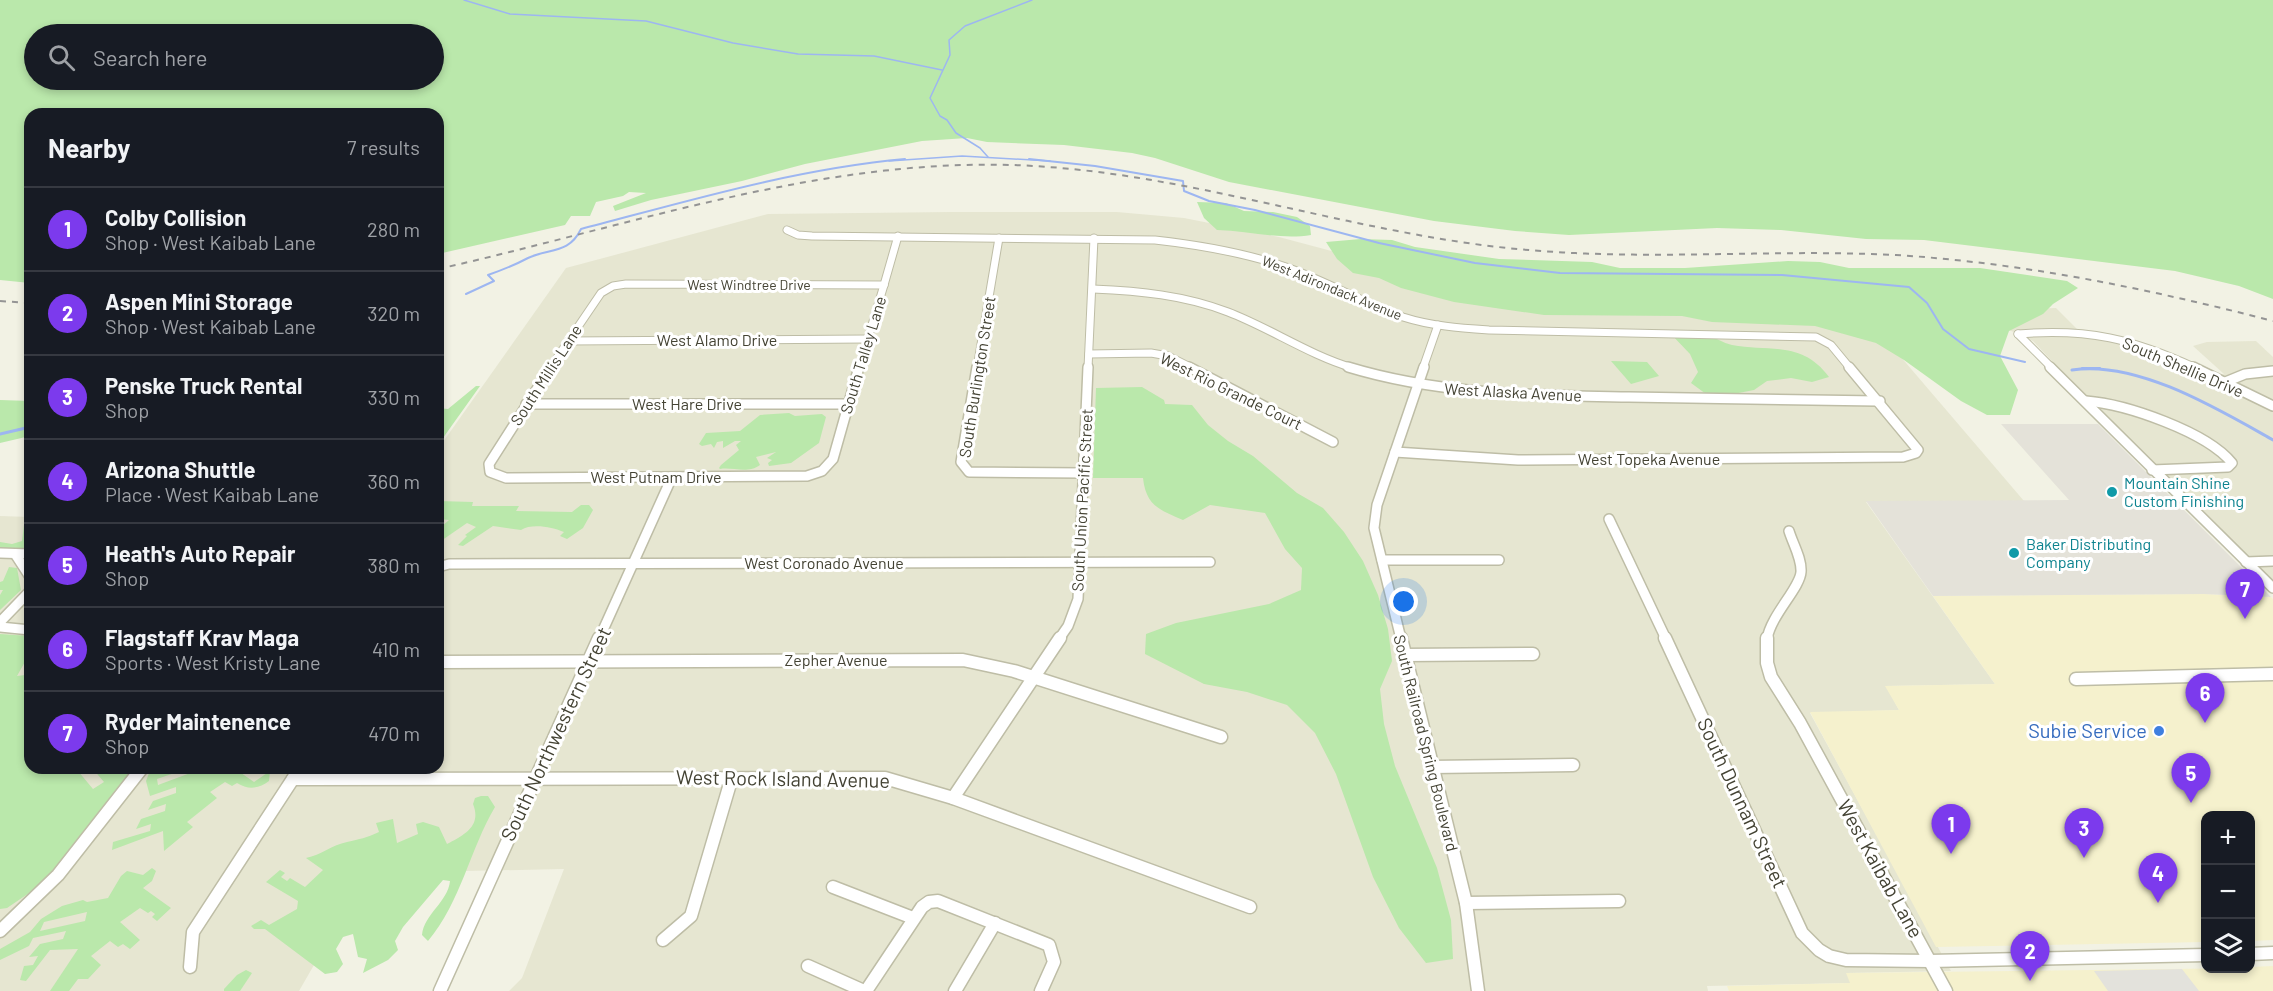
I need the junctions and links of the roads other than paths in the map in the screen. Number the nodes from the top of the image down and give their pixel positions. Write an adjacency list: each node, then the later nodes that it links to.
1 (787, 230): 2 (street, West Adirondack Avenue)
2 (898, 236): 3 (street, West Adirondack Avenue); 5 (street, South Talley Lane)
3 (999, 238): 4 (street, West Adirondack Avenue); 25 (street, South Burlington Street)
4 (1094, 238): 7 (street, South Union Pacific Street); 8 (street, West Adirondack Avenue)
5 (884, 285): 6 (street, West Windtree Drive); 9 (street, South Talley Lane)
6 (613, 286): 10 (street, South Millis Lane)
7 (1093, 289): 11 (street, South Union Pacific Street); 14 (street, West Alaska Avenue)
8 (1438, 325): 14 (street, South Railroad Spring Boulevard); 15 (street, West Adirondack Avenue)
9 (867, 339): 10 (street, West Alamo Drive); 18 (street, South Talley Lane)
10 (568, 341): 17 (street, South Millis Lane)
11 (1089, 354): 20 (street, West Rio Grande Court); 25 (street, South Union Pacific Street)
12 (2273, 371): 13 (street)
13 (2223, 383): 16 (street, South Shellie Drive); 19 (street, South Shellie Drive)
14 (1418, 385): 15 (street, West Alaska Avenue); 21 (street, South Railroad Spring Boulevard)
15 (1880, 401): 21 (street, West Topeka Avenue)
16 (2086, 401): 22 (street); 22 (street)
17 (526, 404): 18 (street, West Hare Drive); 24 (street, South Millis Lane)
18 (848, 404): 23 (street, South Talley Lane)
19 (2273, 406)
20 (1333, 442)
21 (1395, 452): 32 (street, South Railroad Spring Boulevard)
22 (2152, 470): 36 (street)
23 (822, 471): 26 (street, West Putnam Drive)
24 (490, 472): 26 (street, West Putnam Drive)
25 (1084, 473): 37 (street, South Union Pacific Street)
26 (672, 477): 38 (street, South Northwestern Street)
27 (1609, 519): 73 (street, South Dunnam Street)
28 (1789, 531): 73 (street, West Kaibab Lane)
29 (0, 553): 30 (street)
30 (15, 554): 31 (street); 40 (street)
31 (24, 554)
32 (1382, 560): 33 (street); 47 (street, South Railroad Spring Boulevard)
33 (1499, 560)
34 (2273, 561): 36 (street)
35 (1210, 562): 37 (street, West Coronado Avenue)
36 (2246, 562): 41 (street)
37 (1080, 563): 38 (street, West Coronado Avenue); 52 (street, South Union Pacific Street)
38 (634, 564): 39 (street, West Coronado Avenue); 48 (street, South Northwestern Street)
39 (444, 565)
40 (24, 568)
41 (2273, 588)
42 (24, 597): 43 (street)
43 (0, 622)
44 (0, 627): 45 (street)
45 (24, 629)
46 (1533, 654): 47 (street)
47 (1404, 655): 55 (street, South Railroad Spring Boulevard)
48 (591, 660): 49 (street, Zepher Avenue); 52 (street, Zepher Avenue); 60 (street, South Northwestern Street)
49 (444, 662)
50 (2273, 674): 51 (street)
51 (2076, 678)
52 (1034, 679): 53 (street, Zepher Avenue); 61 (street, South Union Pacific Street)
53 (1221, 737)
54 (1572, 765): 55 (street)
55 (1431, 767): 64 (street, South Railroad Spring Boulevard)
56 (137, 774): 68 (street)
57 (296, 774): 75 (street)
58 (345, 774): 60 (street, West Rock Island Avenue)
59 (732, 777): 60 (street, West Rock Island Avenue); 61 (street, West Rock Island Avenue); 69 (street)
60 (535, 778): 76 (street, South Northwestern Street)
61 (953, 798): 65 (street, West Rock Island Avenue)
62 (833, 887): 66 (street)
63 (1619, 901): 64 (street)
64 (1466, 903): 80 (street, South Railroad Spring Boulevard)
65 (1250, 907)
66 (913, 918): 67 (street); 77 (street)
67 (995, 922): 78 (street); 79 (street)
68 (0, 931)
69 (663, 940)
70 (2273, 953): 71 (street)
71 (2255, 954)
72 (2201, 955): 73 (street)
73 (1930, 961): 81 (street)
74 (808, 966): 77 (street)
75 (190, 967)
76 (440, 991)
77 (865, 991)
78 (955, 991)
79 (1041, 991)
80 (1478, 991)
81 (1946, 991)

